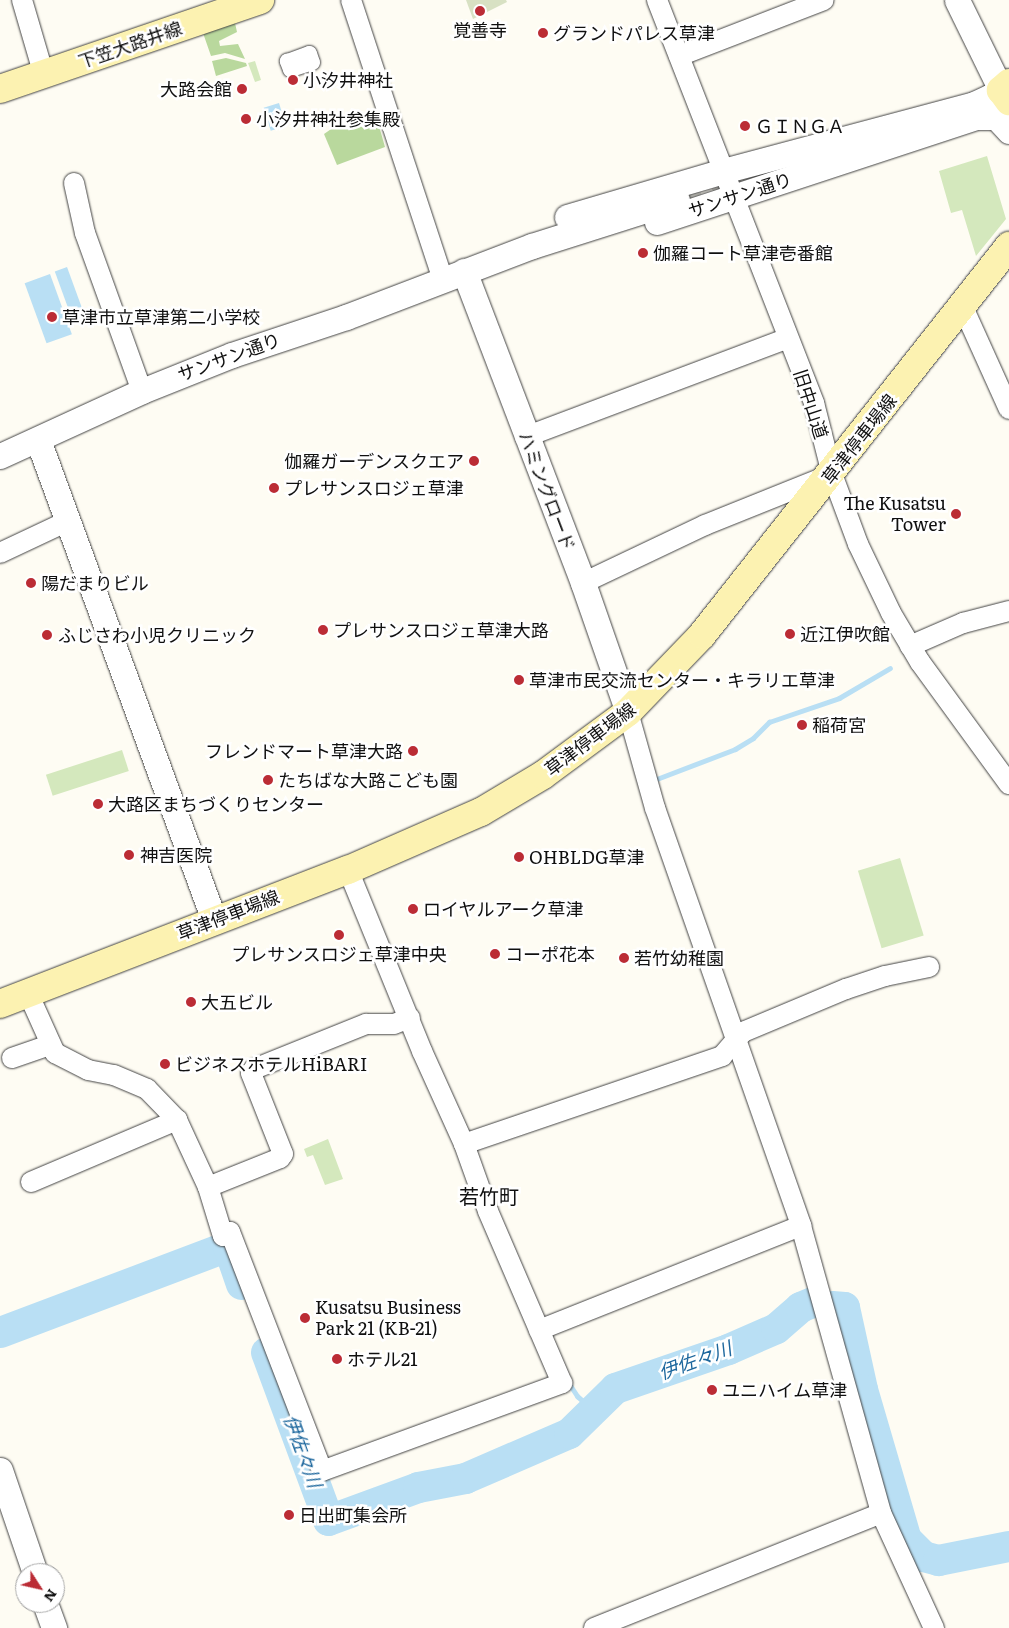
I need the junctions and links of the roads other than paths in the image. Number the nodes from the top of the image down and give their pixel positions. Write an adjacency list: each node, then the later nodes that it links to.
1 (22, 0): 8 (street)
2 (260, 0): 8 (main road, 下笠大路井線)
3 (351, 0): 17 (street)
4 (657, 0): 7 (street, 旧中山道)
5 (824, 0): 7 (street)
6 (957, 0): 10 (street)
7 (679, 56): 12 (street, 旧中山道)
8 (44, 75): 9 (main road, 下笠大路井線)
9 (0, 89)
10 (1007, 91): 12 (street, サンサン通り)
11 (1009, 131): 14 (street, サンサン通り)
12 (722, 171): 14 (street, 旧中山道); 17 (street, サンサン通り)
13 (74, 183): 20 (street)
14 (734, 198): 17 (street, サンサン通り); 19 (street, 旧中山道)
15 (676, 200): 17 (street)
16 (1009, 246): 18 (main road, 草津停車場線)
17 (453, 275): 20 (street, サンサン通り); 22 (street, ハミングロード)
18 (962, 305): 21 (street); 25 (main road, 草津停車場線)
19 (788, 338): 22 (street); 25 (street, 旧中山道)
20 (142, 391): 23 (street, サンサン通り)
21 (1009, 409)
22 (526, 437): 28 (street, ハミングロード)
23 (38, 440): 24 (street, サンサン通り); 26 (street)
24 (0, 456)
25 (832, 474): 28 (street); 30 (street, 旧中山道); 31 (main road, 草津停車場線)
26 (68, 521): 27 (street); 34 (street)
27 (0, 553)
28 (583, 583): 31 (street, ハミングロード)
29 (1009, 611): 30 (street)
30 (910, 646): 32 (street, 旧中山道)
31 (628, 712): 33 (main road, 草津停車場線); 39 (street)
32 (1009, 784)
33 (348, 870): 34 (main road, 草津停車場線); 38 (street)
34 (214, 920): 36 (main road, 草津停車場線)
35 (928, 967): 39 (street)
36 (28, 993): 37 (main road, 草津停車場線); 40 (street)
37 (0, 1004)
38 (410, 1018): 43 (street); 45 (street)
39 (734, 1040): 43 (street); 46 (street)
40 (49, 1045): 41 (street); 42 (street)
41 (12, 1058)
42 (177, 1120): 44 (street); 45 (street)
43 (464, 1144): 47 (street)
44 (31, 1182)
45 (208, 1187): 47 (street)
46 (801, 1226): 47 (street); 49 (street)
47 (539, 1330)
48 (0, 1470): 50 (street)
49 (881, 1513): 53 (street); 54 (street)
50 (32, 1563)
51 (49, 1613): 52 (street)
52 (54, 1628)
53 (594, 1628)
54 (934, 1628)

